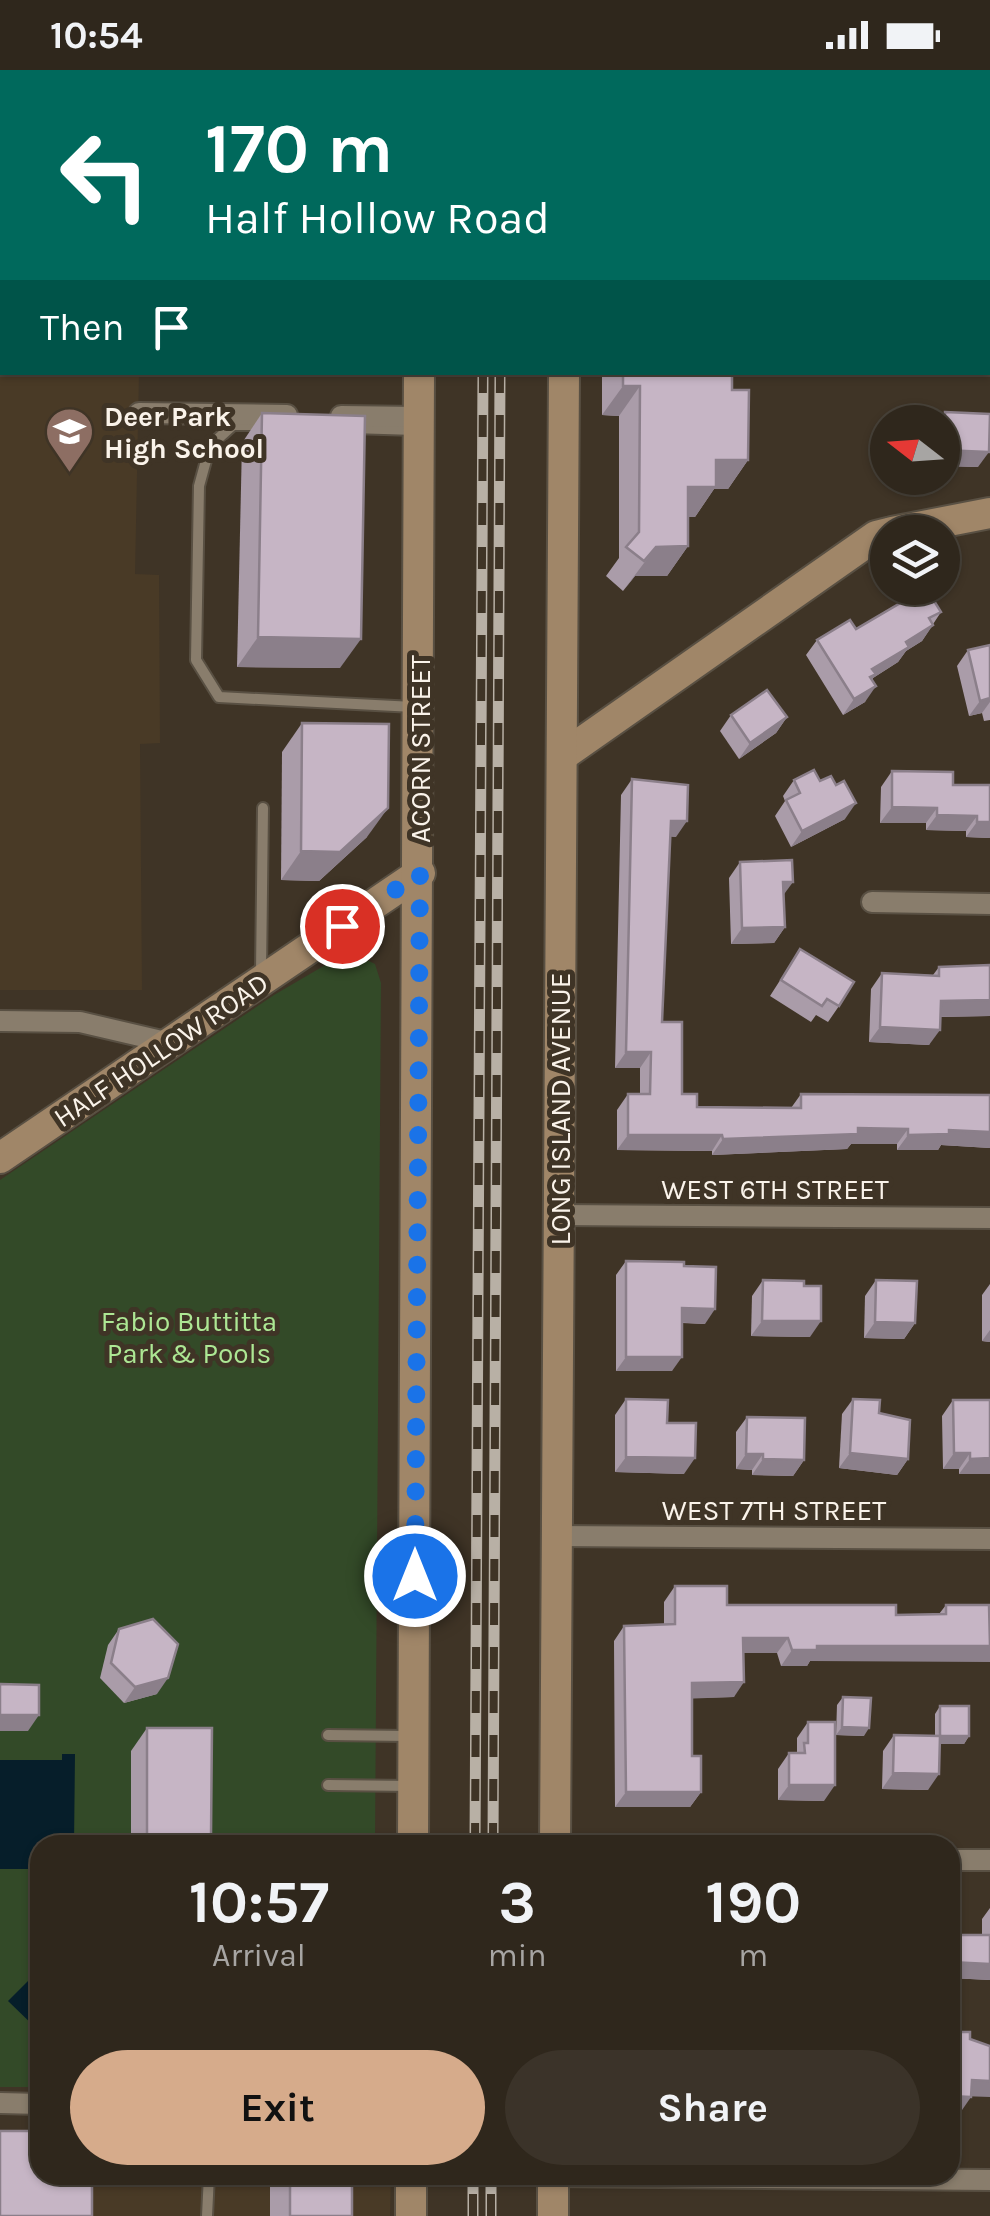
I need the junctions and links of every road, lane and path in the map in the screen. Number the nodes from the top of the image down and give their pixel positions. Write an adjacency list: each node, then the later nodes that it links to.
1 (419, 375): 4 (street, ACORN STREET)
2 (564, 375): 11 (street, LONG ISLAND AVENUE)
3 (139, 414): 4 (street)
4 (419, 423): 6 (lane); 10 (street, ACORN STREET)
5 (290, 426): 10 (lane)
6 (328, 427)
7 (990, 513): 8 (street)
8 (960, 519)
9 (870, 540): 11 (street)
10 (420, 708): 13 (street, ACORN STREET)
11 (562, 756): 20 (street, LONG ISLAND AVENUE)
12 (263, 808): 16 (lane)
13 (420, 873): 16 (street, HALF HOLLOW ROAD); 25 (street, ACORN STREET)
14 (872, 902): 15 (street)
15 (990, 904)
16 (261, 983): 18 (street, HALF HOLLOW ROAD)
17 (0, 1021): 18 (street)
18 (170, 1043): 19 (street, HALF HOLLOW ROAD)
19 (0, 1158)
20 (559, 1215): 21 (street, WEST 6TH STREET); 22 (street, LONG ISLAND AVENUE)
21 (990, 1218)
22 (557, 1536): 23 (street, WEST 7TH STREET); 29 (street, LONG ISLAND AVENUE)
23 (990, 1539)
24 (328, 1735): 25 (lane)
25 (414, 1736): 27 (street, ACORN STREET)
26 (328, 1785): 27 (lane)
27 (414, 1786): 28 (street, ACORN STREET)
28 (413, 1835)
29 (556, 1835)
30 (960, 1860): 31 (street)
31 (990, 1860)
32 (0, 2104): 33 (street)
33 (30, 2104)
34 (960, 2180): 35 (street)
35 (990, 2180)
36 (209, 2185): 39 (lane)
37 (412, 2185): 40 (street)
38 (553, 2185): 41 (street)
39 (207, 2216)
40 (411, 2216)
41 (553, 2216)

